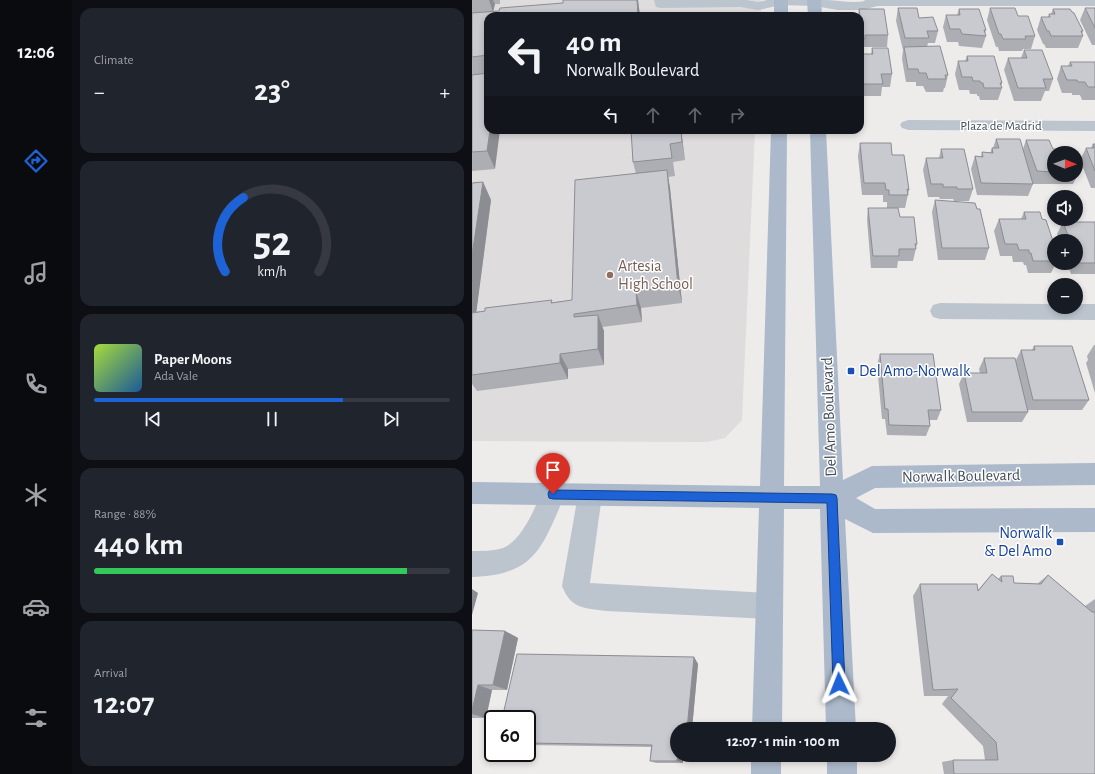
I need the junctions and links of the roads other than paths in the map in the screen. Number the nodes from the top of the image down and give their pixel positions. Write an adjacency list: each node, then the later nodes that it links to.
1 (817, 0): 2 (street); 3 (street); 7 (main road)
2 (781, 1): 4 (street); 6 (main road)
3 (874, 1): 5 (street)
4 (661, 2)
5 (1095, 2)
6 (781, 12)
7 (816, 12)
8 (908, 125): 9 (street, Plaza de Madrid)
9 (1095, 126)
10 (779, 134): 18 (main road)
11 (818, 134): 19 (main road, Del Amo Boulevard)
12 (940, 311): 13 (street)
13 (1095, 312)
14 (1095, 474): 19 (main road, Norwalk Boulevard)
15 (472, 493): 16 (main road, Norwalk Boulevard)
16 (553, 494): 17 (main road, Norwalk Boulevard); 21 (street)
17 (590, 495): 18 (main road, Norwalk Boulevard); 22 (street)
18 (772, 498): 19 (main road, Norwalk Boulevard); 22 (main road)
19 (832, 498): 20 (main road, Norwalk Boulevard); 24 (main road, Del Amo Boulevard)
20 (1095, 520)
21 (472, 564)
22 (769, 606): 23 (main road)
23 (767, 722)
24 (841, 722)
25 (766, 762): 27 (main road)
26 (842, 762): 28 (main road)
27 (766, 774)
28 (842, 774)

